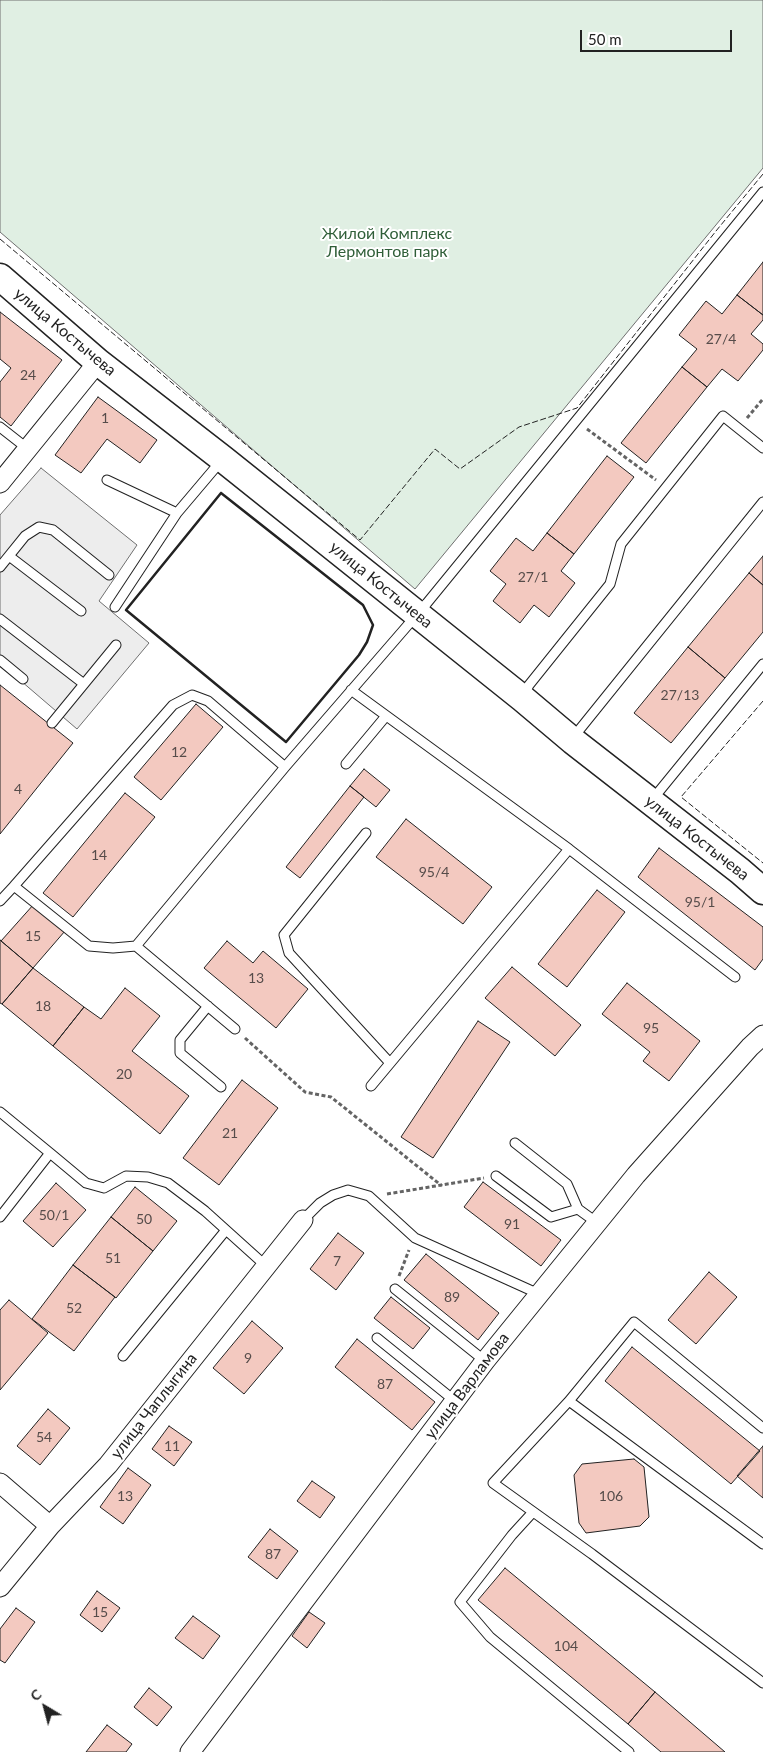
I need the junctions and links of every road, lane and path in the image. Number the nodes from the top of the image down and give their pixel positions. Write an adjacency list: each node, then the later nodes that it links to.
1 (763, 192): 5 (lane)
2 (0, 277): 3 (street, улица Костычева)
3 (98, 362): 9 (street); 10 (street, улица Костычева)
4 (763, 399): 7 (path)
5 (576, 421): 13 (path); 21 (lane)
6 (0, 427): 9 (lane)
7 (739, 428): 8 (lane); 13 (lane)
8 (763, 448)
9 (28, 449): 12 (street)
10 (223, 459): 15 (lane); 21 (street, улица Костычева)
11 (107, 480): 15 (lane)
12 (0, 483)
13 (666, 487): 29 (lane)
14 (763, 502): 32 (lane)
15 (177, 513): 19 (lane)
16 (9, 556): 17 (lane); 18 (lane); 20 (lane)
17 (0, 567)
18 (109, 575)
19 (115, 607)
20 (81, 611)
21 (417, 614): 28 (lane); 29 (street, улица Костычева)
22 (0, 619): 27 (lane)
23 (116, 645): 27 (lane)
24 (0, 660): 26 (lane)
25 (763, 664): 35 (lane)
26 (23, 678)
27 (84, 684): 31 (lane)
28 (351, 690): 30 (lane); 34 (lane)
29 (522, 698): 32 (street, улица Костычева)
30 (386, 716): 33 (lane); 37 (lane)
31 (52, 723)
32 (573, 741): 35 (street, улица Костычева)
33 (346, 764)
34 (285, 767): 38 (lane); 41 (lane)
35 (650, 802): 39 (street, улица Костычева)
36 (366, 833): 46 (lane)
37 (569, 849): 42 (lane); 46 (lane)
38 (14, 886): 40 (lane); 41 (lane)
39 (763, 891)
40 (0, 900)
41 (136, 946): 43 (lane)
42 (735, 977)
43 (208, 1006): 44 (lane); 48 (lane)
44 (235, 1029): 53 (path)
45 (763, 1035): 58 (street, улица Варламова)
46 (390, 1063): 47 (lane)
47 (371, 1086)
48 (221, 1087)
49 (0, 1112): 51 (lane)
50 (515, 1144): 55 (lane)
51 (50, 1154): 56 (lane); 59 (lane)
52 (492, 1177): 53 (path); 55 (lane)
53 (442, 1186): 54 (path)
54 (369, 1196): 57 (lane); 60 (lane)
55 (578, 1209): 58 (lane)
56 (0, 1217)
57 (303, 1220): 61 (street, улица Чаплыгина)
58 (596, 1222): 63 (street, улица Варламова)
59 (226, 1230): 61 (lane); 65 (lane)
60 (415, 1238): 62 (path); 63 (lane)
61 (266, 1266): 72 (street, улица Чаплыгина)
62 (395, 1289): 66 (lane)
63 (539, 1294): 66 (street, улица Варламова)
64 (377, 1338): 67 (lane)
65 (123, 1356)
66 (485, 1361): 67 (street, улица Варламова)
67 (455, 1401): 76 (street, улица Варламова)
68 (568, 1401): 69 (lane); 71 (lane); 73 (lane)
69 (763, 1428)
70 (0, 1482): 72 (street)
71 (533, 1512): 75 (lane); 77 (lane)
72 (50, 1526): 74 (street, улица Чаплыгина)
73 (763, 1544)
74 (0, 1587)
75 (763, 1682)
76 (190, 1752)
77 (629, 1752)

